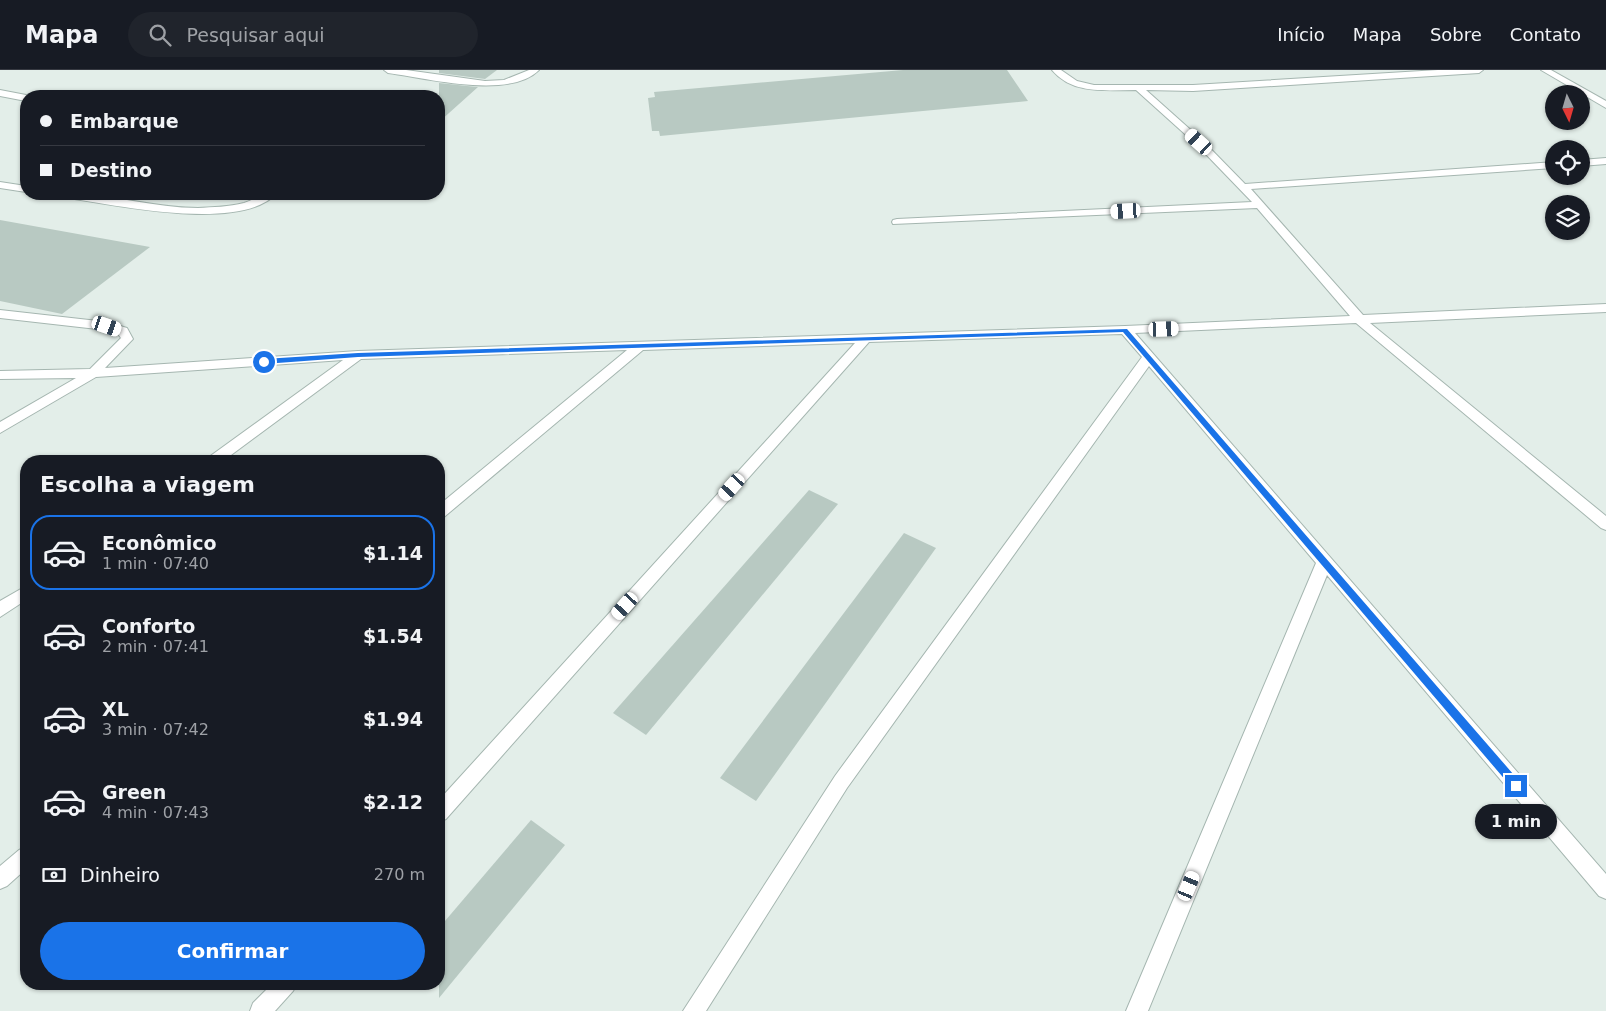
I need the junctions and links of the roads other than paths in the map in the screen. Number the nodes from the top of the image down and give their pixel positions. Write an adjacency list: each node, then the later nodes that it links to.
1 (388, 70): 2 (street)
2 (535, 70)
3 (1056, 70): 6 (street)
4 (1479, 70): 6 (street)
5 (1545, 70): 9 (street)
6 (1138, 87): 15 (street)
7 (0, 93): 8 (street)
8 (20, 97)
9 (1606, 104)
10 (1606, 161): 11 (street)
11 (1590, 162)
12 (1545, 166): 15 (street)
13 (0, 185): 14 (street)
14 (20, 187)
15 (1241, 187): 18 (street)
16 (103, 200): 17 (street)
17 (258, 200)
18 (1260, 205): 19 (street); 22 (street)
19 (897, 222)
20 (1606, 308): 22 (street)
21 (0, 314): 28 (street)
22 (1361, 320): 23 (street); 33 (street)
23 (1125, 330): 24 (street); 27 (street)
24 (865, 339): 25 (street); 37 (street)
25 (640, 346): 26 (street); 32 (street)
26 (358, 355): 28 (street); 31 (street)
27 (1148, 359): 34 (street); 43 (street)
28 (93, 373): 29 (street); 30 (street)
29 (0, 375)
30 (0, 428)
31 (222, 455)
32 (445, 509)
33 (1606, 524)
34 (1324, 563): 40 (street); 44 (street)
35 (20, 596): 36 (street)
36 (0, 610)
37 (445, 806)
38 (20, 862): 39 (street)
39 (0, 879)
40 (1606, 889)
41 (280, 990): 42 (street)
42 (261, 1011)
43 (694, 1011)
44 (1136, 1011)

